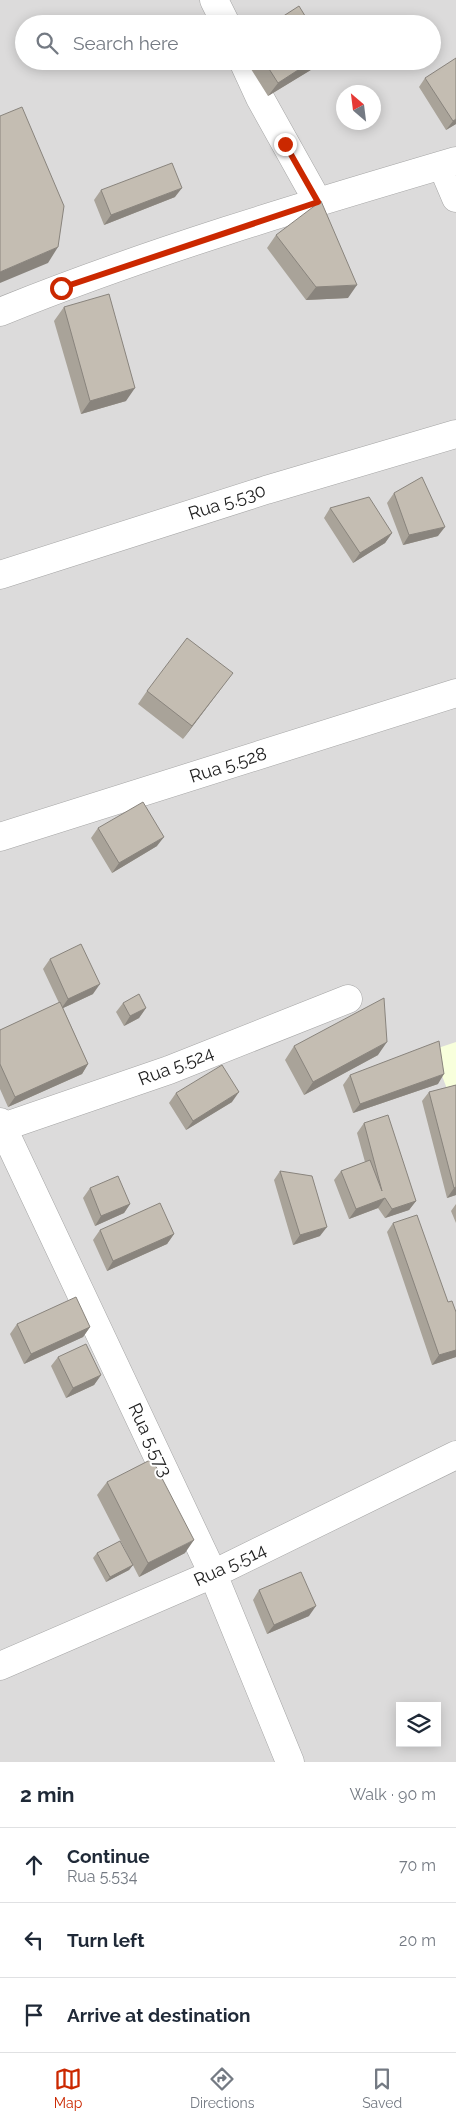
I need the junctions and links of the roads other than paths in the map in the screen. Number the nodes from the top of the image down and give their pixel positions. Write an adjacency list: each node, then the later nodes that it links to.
1 (214, 0): 2 (street)
2 (222, 15)
3 (247, 70): 6 (street)
4 (449, 163): 5 (street); 6 (street)
5 (456, 198)
6 (318, 202): 7 (street)
7 (0, 312)
8 (456, 434): 9 (street, Rua 5.530)
9 (0, 575)
10 (456, 693): 11 (street, Rua 5.528)
11 (0, 837)
12 (348, 999): 13 (street, Rua 5.524)
13 (1, 1126): 15 (street, Rua 5.573)
14 (456, 1455): 15 (street, Rua 5.514)
15 (213, 1574): 16 (street, Rua 5.514); 17 (street, Rua 5.573)
16 (0, 1666)
17 (290, 1762)

